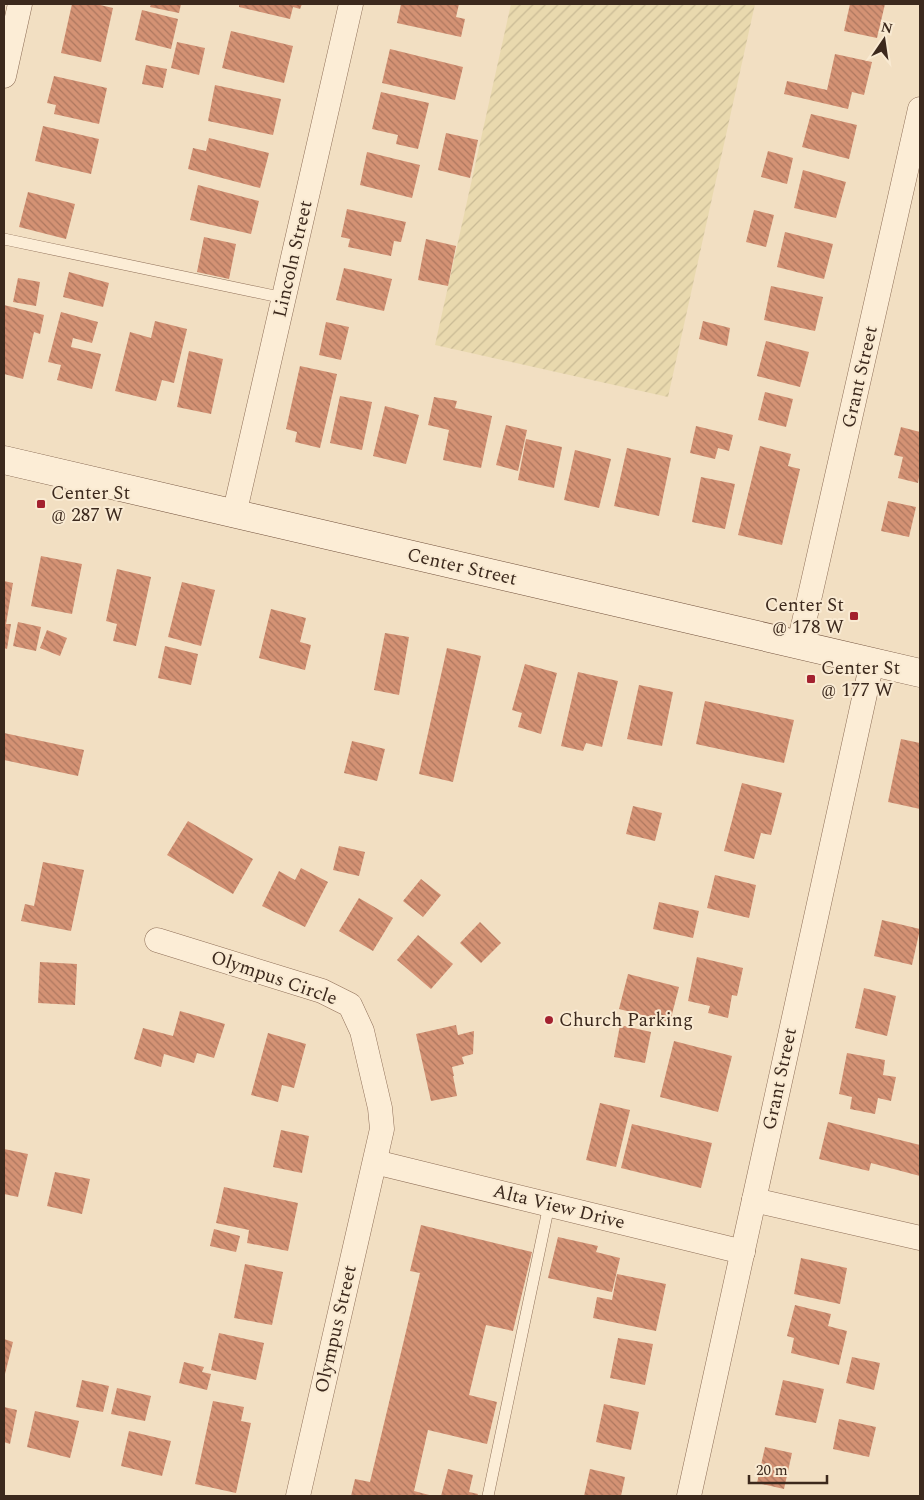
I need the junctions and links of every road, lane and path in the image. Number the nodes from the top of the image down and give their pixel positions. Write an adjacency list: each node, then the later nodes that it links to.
1 (20, 4): 3 (street)
2 (351, 4): 6 (street, Lincoln Street)
3 (4, 76)
4 (920, 109): 9 (street, Grant Street)
5 (4, 239): 6 (lane)
6 (284, 298): 8 (street, Lincoln Street)
7 (4, 460): 8 (main road, Center Street)
8 (234, 515): 9 (main road, Center Street)
9 (799, 644): 10 (main road, Center Street)
10 (872, 662): 11 (main road, Center Street); 14 (street, Grant Street)
11 (920, 674)
12 (157, 940): 13 (street, Olympus Circle)
13 (375, 1162): 15 (street, Alta View Drive); 18 (street, Olympus Street)
14 (754, 1200): 16 (street); 17 (street, Grant Street)
15 (549, 1205): 17 (street, Alta View Drive); 19 (lane)
16 (920, 1238)
17 (743, 1252): 20 (street, Grant Street)
18 (298, 1496)
19 (488, 1496)
20 (690, 1496)

